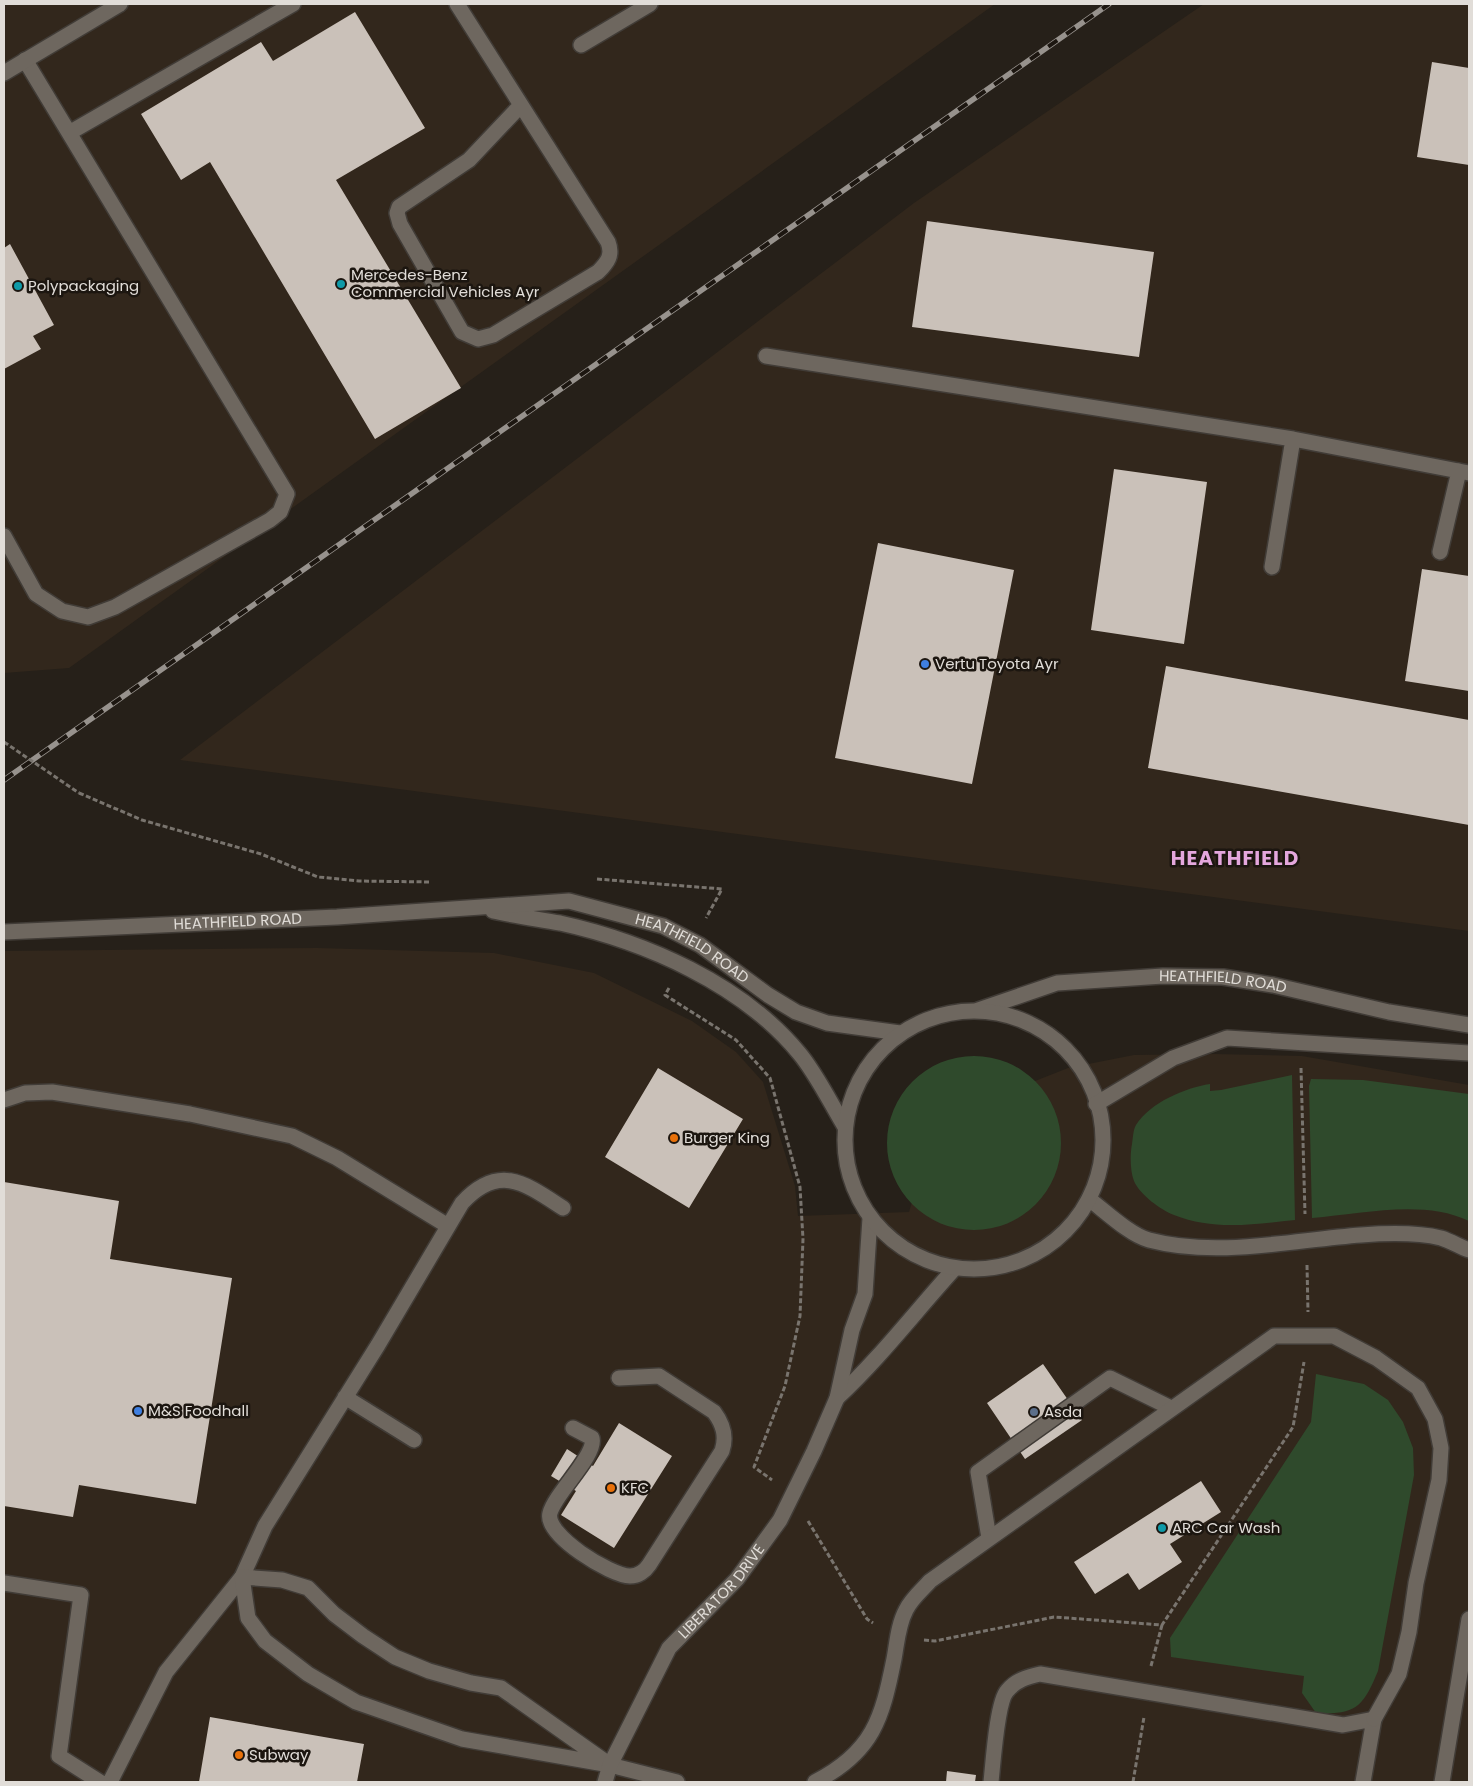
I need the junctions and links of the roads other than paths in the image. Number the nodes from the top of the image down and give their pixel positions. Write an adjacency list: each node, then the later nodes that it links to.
1 (120, 4): 6 (street)
2 (293, 4): 9 (street)
3 (457, 4): 8 (street)
4 (650, 4): 5 (street)
5 (581, 44)
6 (25, 60): 7 (street); 9 (street)
7 (4, 73)
8 (521, 105): 8 (street)
9 (69, 133): 13 (street)
10 (766, 356): 11 (street)
11 (1293, 439): 12 (street); 15 (street)
12 (1464, 472): 14 (street)
13 (4, 536)
14 (1440, 552)
15 (1272, 567)
16 (472, 907): 17 (street, HEATHFIELD ROAD); 20 (street, HEATHFIELD ROAD); 24 (street, HEATHFIELD ROAD)
17 (4, 932)
18 (977, 1011): 19 (street, HEATHFIELD ROAD); 20 (street); 23 (street)
19 (1469, 1025)
20 (900, 1033): 24 (street)
21 (1469, 1053): 23 (street)
22 (4, 1100): 28 (street)
23 (1096, 1104): 25 (street)
24 (845, 1127): 27 (street)
25 (1089, 1199): 29 (street); 30 (street)
26 (563, 1208): 28 (street)
27 (870, 1218): 30 (street); 33 (street, LIBERATOR DRIVE)
28 (448, 1226): 32 (street)
29 (1469, 1250)
30 (955, 1268): 33 (street, LIBERATOR DRIVE)
31 (619, 1378): 35 (street)
32 (345, 1396): 36 (street); 38 (street)
33 (837, 1398): 42 (street, LIBERATOR DRIVE)
34 (1171, 1408): 37 (street); 37 (street); 41 (street)
35 (573, 1428)
36 (414, 1440)
37 (989, 1538): 47 (street)
38 (242, 1576): 42 (street); 42 (street); 44 (street)
39 (4, 1583): 43 (street)
40 (1469, 1619): 50 (street)
41 (1374, 1718): 48 (street); 49 (street)
42 (610, 1765): 45 (street, LIBERATOR DRIVE); 46 (street)
43 (100, 1782)
44 (110, 1782)
45 (605, 1782)
46 (677, 1782)
47 (815, 1782)
48 (991, 1782)
49 (1363, 1782)
50 (1442, 1782)

